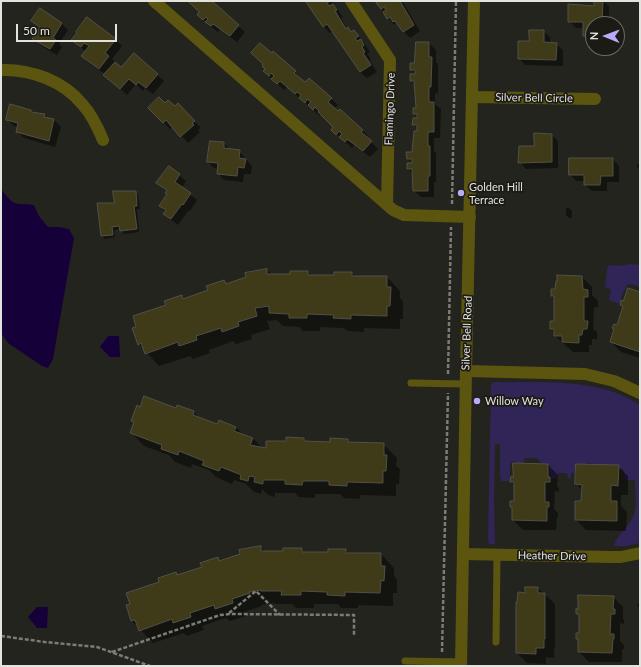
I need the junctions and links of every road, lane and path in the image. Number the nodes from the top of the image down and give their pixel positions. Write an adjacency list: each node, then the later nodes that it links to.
1 (154, 1): 9 (street)
2 (351, 1): 9 (street, Flamingo Drive)
3 (456, 1): 10 (path)
4 (474, 1): 6 (street, Silver Bell Road)
5 (1, 70): 8 (street)
6 (472, 97): 7 (street, Silver Bell Circle); 11 (street, Silver Bell Road)
7 (595, 99)
8 (103, 140)
9 (387, 205): 10 (street)
10 (451, 216): 11 (street); 14 (path)
11 (470, 216): 12 (street, Silver Bell Road)
12 (466, 371): 15 (street, Silver Bell Road); 16 (street)
13 (411, 383): 14 (lane)
14 (448, 384): 15 (lane); 27 (path)
15 (466, 384): 18 (street, Silver Bell Road)
16 (640, 393)
17 (640, 553): 19 (street, Heather Drive)
18 (463, 554): 19 (street, Heather Drive); 28 (street, Silver Bell Road)
19 (497, 554): 24 (lane)
20 (229, 614): 21 (path); 21 (path); 25 (path)
21 (280, 615): 23 (path)
22 (1, 636): 25 (path)
23 (354, 636)
24 (496, 642)
25 (112, 652): 29 (path)
26 (405, 661): 27 (lane)
27 (442, 661): 28 (lane)
28 (461, 664)
29 (150, 666)

